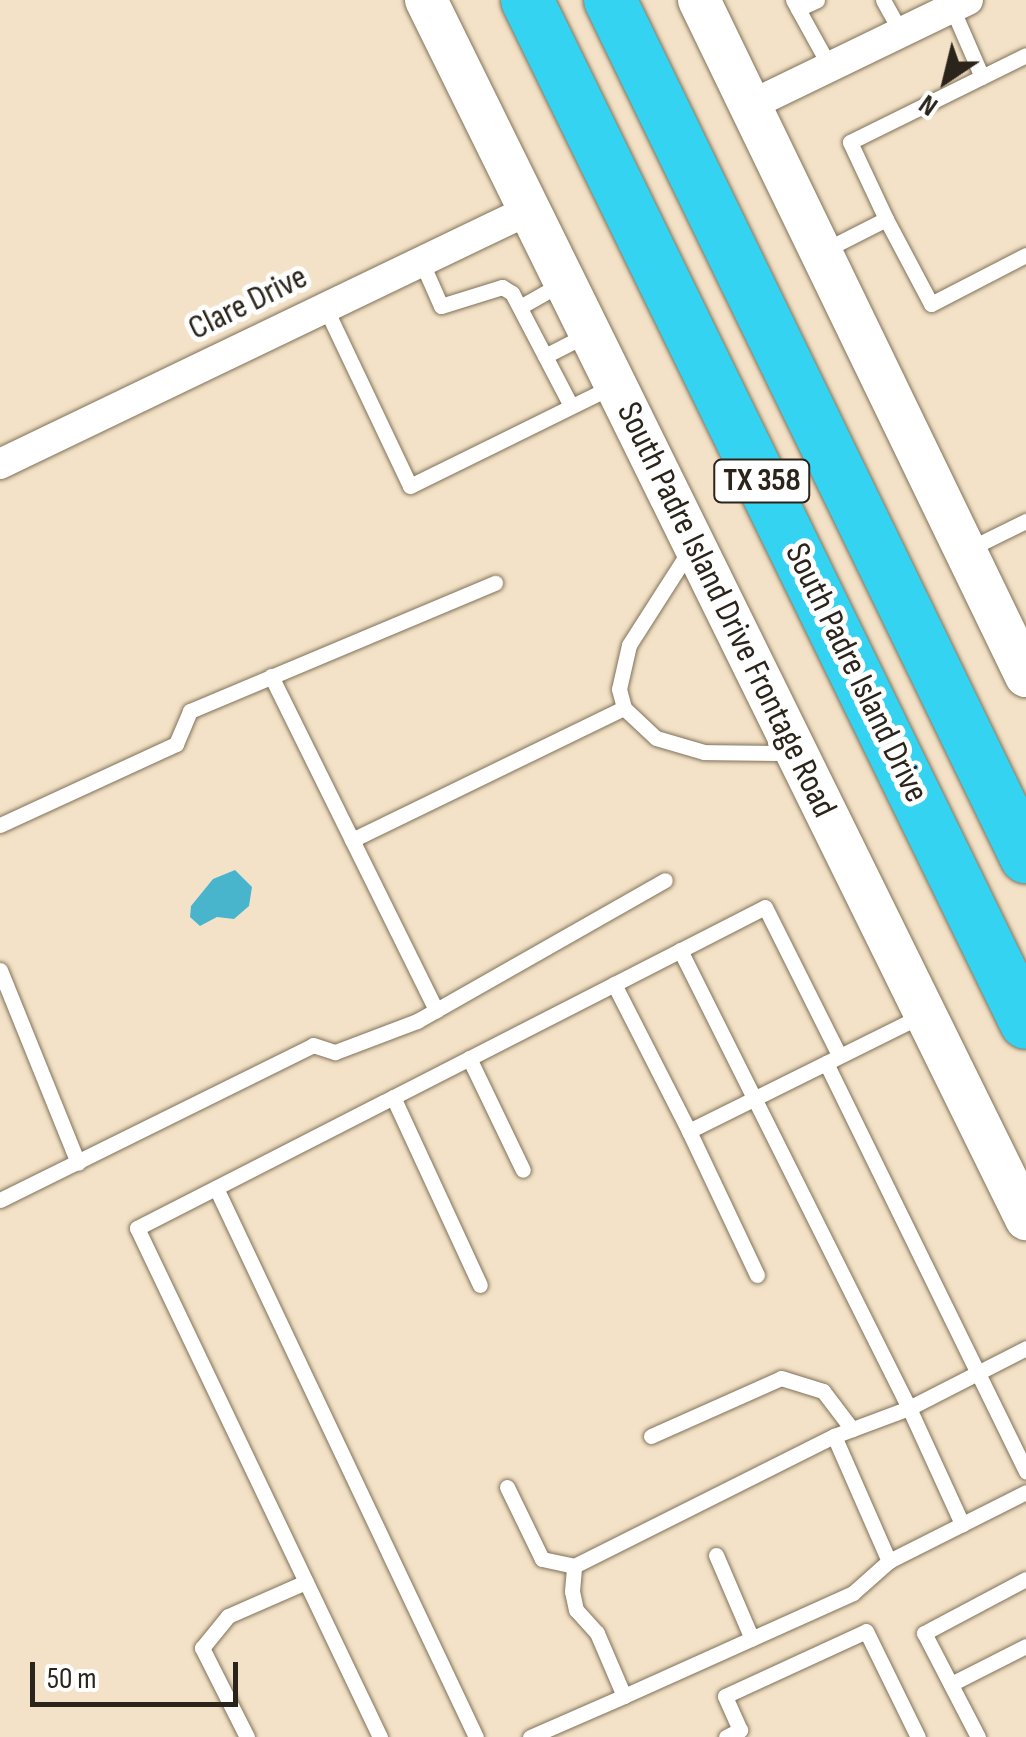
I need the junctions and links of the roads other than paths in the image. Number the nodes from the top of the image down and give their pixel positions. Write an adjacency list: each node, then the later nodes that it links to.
1 (426, 0): 14 (main road, South Padre Island Drive Frontage Road)
2 (527, 0): 44 (highway, South Padre Island Drive / TX 358)
3 (610, 0): 37 (highway, South Padre Island Drive / TX 358)
4 (699, 0): 13 (main road)
5 (817, 0): 8 (lane)
6 (883, 0): 9 (lane)
7 (960, 4): 9 (street); 12 (lane)
8 (796, 5): 11 (lane)
9 (901, 32): 11 (street)
10 (1026, 55): 12 (lane)
11 (830, 67): 13 (street)
12 (982, 76): 15 (lane)
13 (751, 105): 16 (main road)
14 (529, 210): 18 (street, Clare Drive); 19 (main road, South Padre Island Drive Frontage Road)
15 (886, 219): 16 (lane); 17 (lane)
16 (822, 252): 29 (main road)
17 (1026, 255)
18 (422, 263): 20 (street, Clare Drive); 21 (lane)
19 (564, 282): 21 (lane); 22 (main road, South Padre Island Drive Frontage Road)
20 (326, 307): 25 (lane); 26 (street, Clare Drive)
21 (520, 307): 23 (lane)
22 (590, 334): 23 (lane); 24 (main road, South Padre Island Drive Frontage Road)
23 (545, 356): 25 (lane)
24 (615, 385): 25 (lane); 28 (main road, South Padre Island Drive Frontage Road)
25 (571, 406)
26 (0, 464)
27 (1026, 521): 29 (lane)
28 (694, 545): 33 (lane); 34 (main road, South Padre Island Drive Frontage Road)
29 (966, 550): 32 (main road)
30 (495, 583): 31 (lane)
31 (270, 676): 35 (lane); 36 (lane)
32 (1026, 676)
33 (624, 708): 34 (lane); 36 (lane)
34 (796, 752): 43 (main road, South Padre Island Drive Frontage Road)
35 (0, 825)
36 (352, 840): 42 (lane)
37 (1026, 857)
38 (665, 880): 42 (lane)
39 (680, 950): 41 (lane); 46 (lane); 48 (lane)
40 (0, 970): 50 (lane)
41 (614, 984): 45 (lane); 49 (lane)
42 (436, 1010): 50 (lane)
43 (925, 1014): 46 (lane); 54 (main road, South Padre Island Drive Frontage Road)
44 (1026, 1023)
45 (469, 1058): 47 (lane); 51 (lane)
46 (833, 1059): 48 (lane); 58 (lane)
47 (394, 1097): 52 (lane); 56 (lane)
48 (756, 1098): 49 (lane); 59 (lane)
49 (689, 1131): 55 (lane)
50 (78, 1163): 53 (lane)
51 (523, 1170)
52 (216, 1188): 71 (lane); 79 (lane)
53 (0, 1200)
54 (1026, 1219)
55 (757, 1275)
56 (480, 1285)
57 (1026, 1348): 58 (lane)
58 (974, 1372): 59 (lane); 63 (lane)
59 (909, 1408): 60 (lane); 66 (lane)
60 (852, 1429): 61 (lane); 62 (lane)
61 (651, 1436)
62 (834, 1436): 68 (lane); 69 (lane)
63 (1026, 1472)
64 (507, 1487): 69 (lane)
65 (1026, 1492): 66 (lane)
66 (962, 1524): 68 (lane)
67 (716, 1554): 72 (lane)
68 (888, 1561): 72 (lane)
69 (574, 1566): 75 (lane)
70 (1026, 1579): 74 (lane)
71 (306, 1582): 77 (lane); 78 (lane)
72 (752, 1639): 75 (lane)
73 (1026, 1646): 74 (lane)
74 (951, 1684): 82 (lane)
75 (624, 1696): 80 (lane)
76 (736, 1735): 81 (lane)
77 (246, 1737)
78 (380, 1737)
79 (476, 1737)
80 (530, 1737)
81 (918, 1737)
82 (978, 1737)

